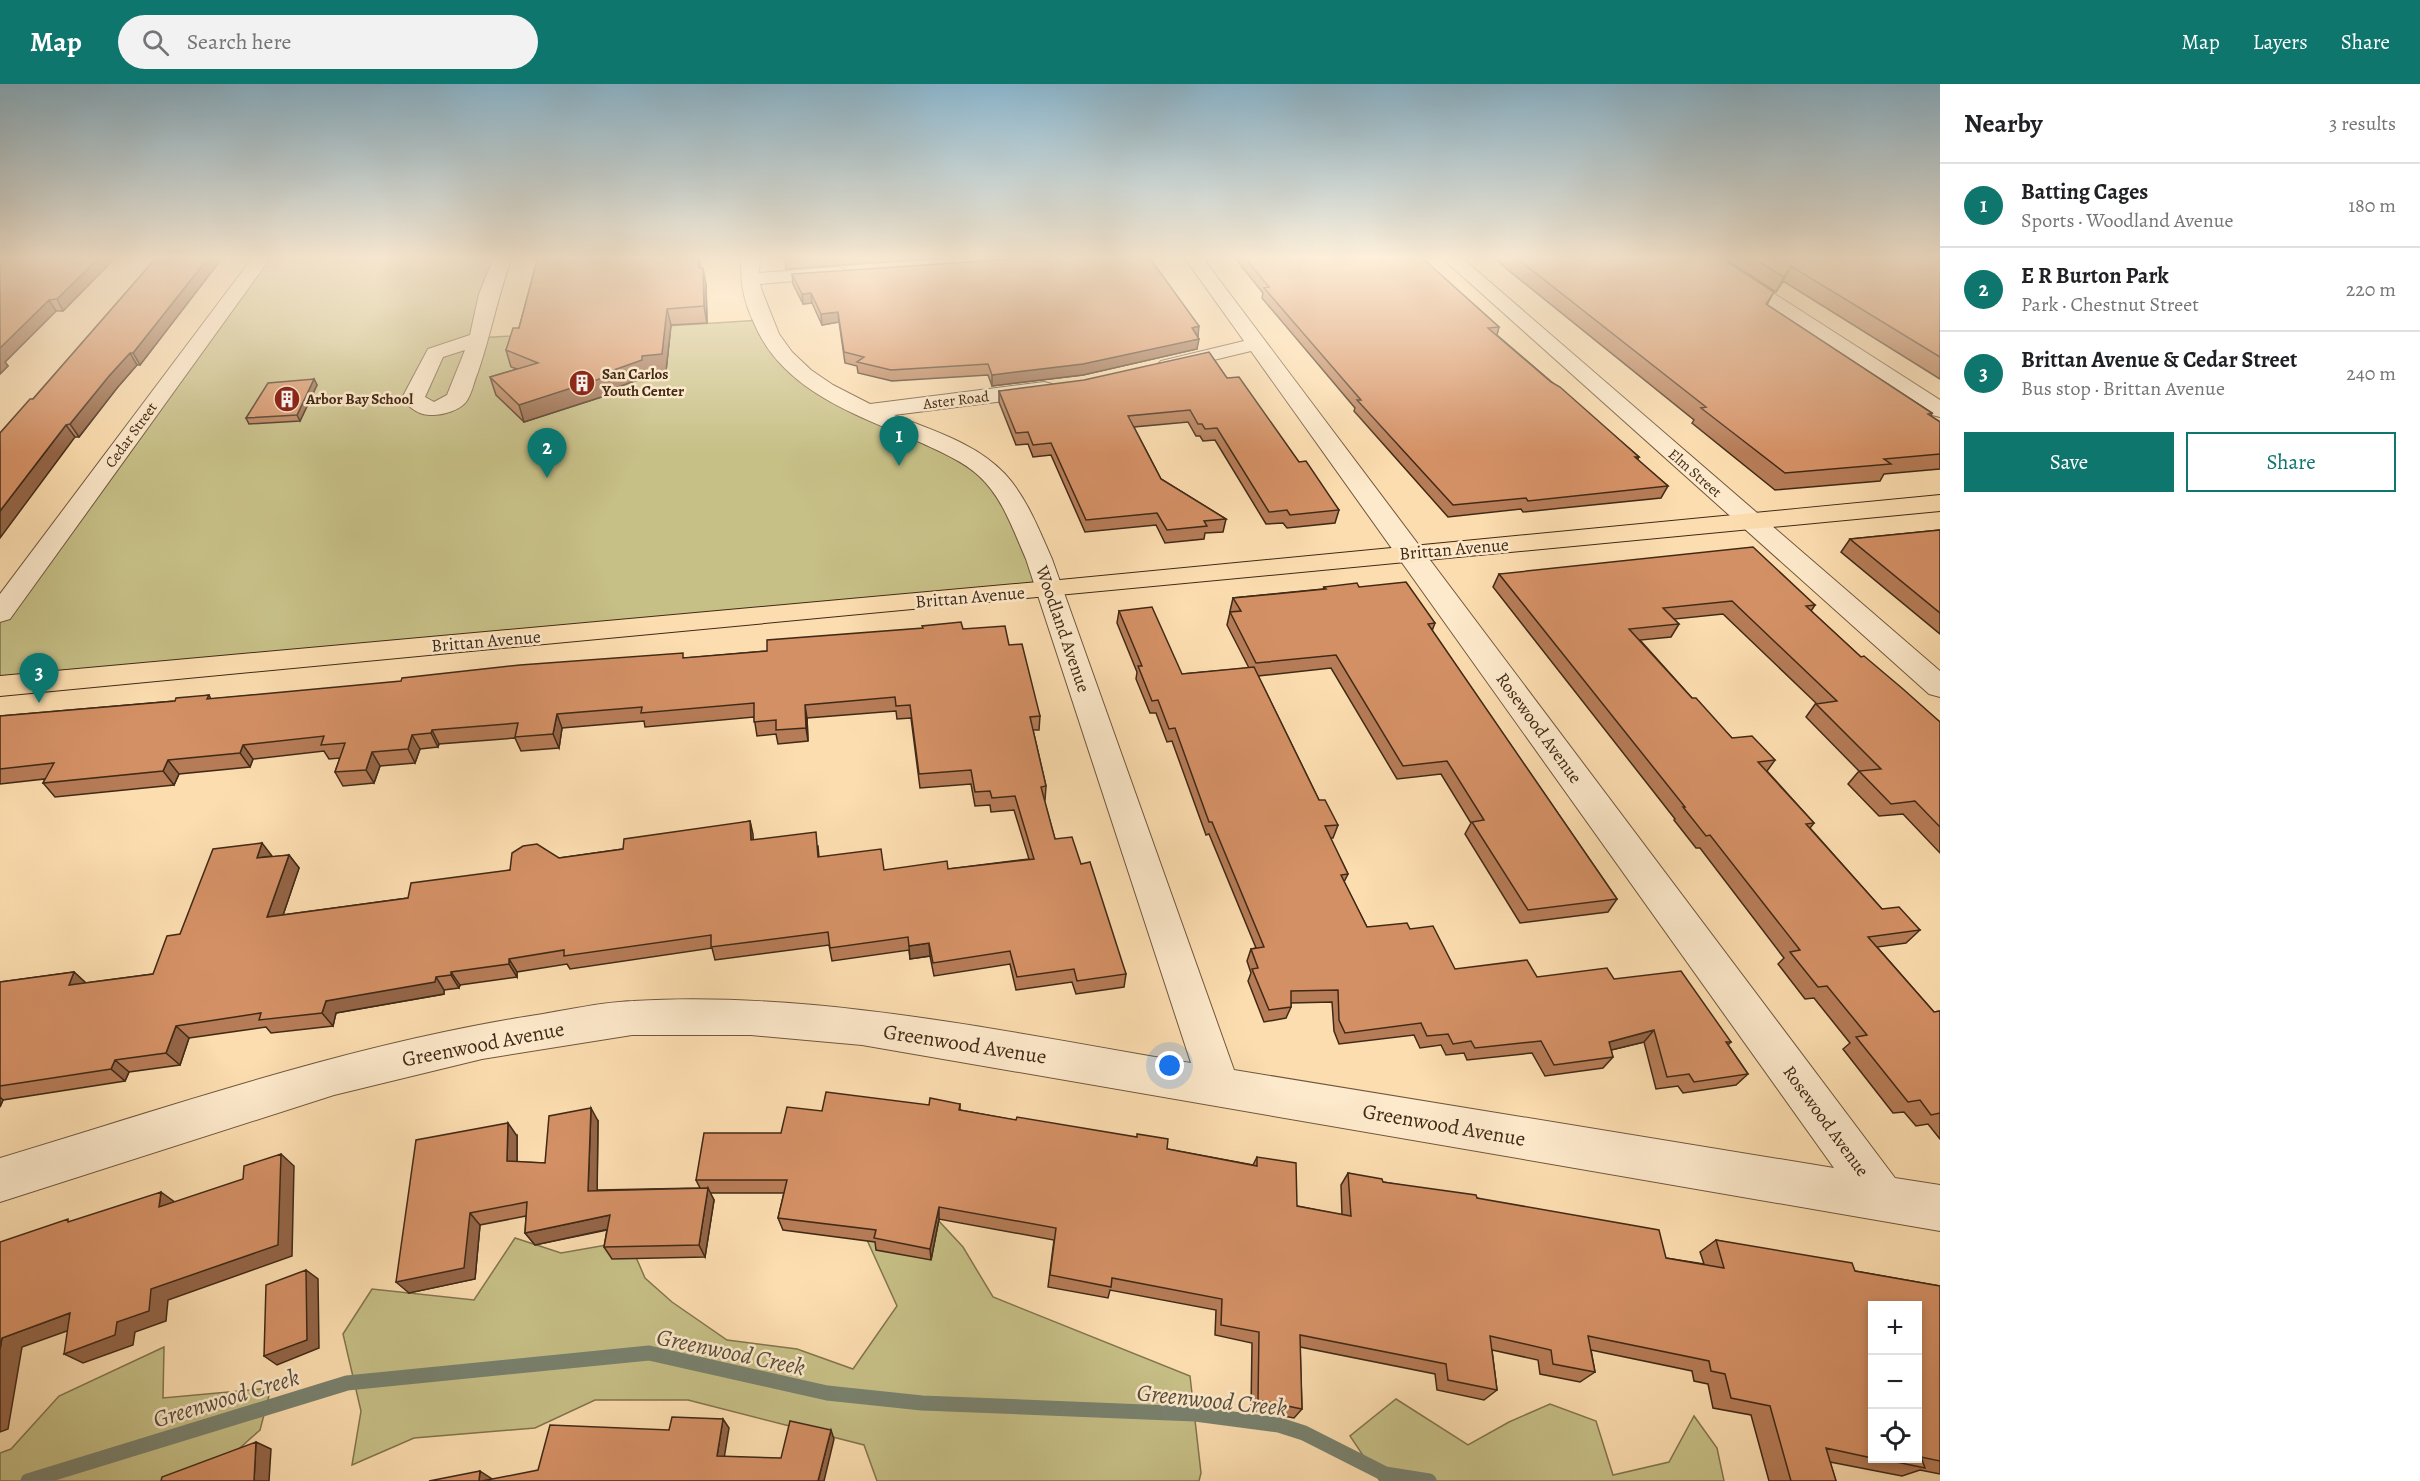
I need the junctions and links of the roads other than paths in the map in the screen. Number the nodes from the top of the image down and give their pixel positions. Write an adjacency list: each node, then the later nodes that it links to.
1 (214, 322): 17 (street, Cedar Street)
2 (484, 322): 7 (street)
3 (761, 322): 12 (street, Woodland Avenue)
4 (1241, 322): 8 (street, Rosewood Avenue)
5 (1524, 322): 14 (street, Elm Street)
6 (1805, 322): 11 (street)
7 (479, 339): 7 (street)
8 (1257, 344): 9 (street); 15 (street, Rosewood Avenue)
9 (1143, 371)
10 (1061, 386): 12 (street, Aster Road)
11 (1940, 410)
12 (867, 411): 16 (street, Woodland Avenue)
13 (1940, 503): 14 (main road, Brittan Avenue)
14 (1750, 521): 15 (main road, Brittan Avenue); 19 (street, Elm Street)
15 (1411, 553): 16 (main road, Brittan Avenue); 22 (street, Rosewood Avenue)
16 (1049, 589): 18 (main road, Brittan Avenue); 20 (street, Woodland Avenue)
17 (0, 613)
18 (0, 686)
19 (1940, 687)
20 (1219, 1086): 21 (street, Greenwood Avenue); 22 (street, Greenwood Avenue)
21 (0, 1180)
22 (1884, 1200): 23 (street, Greenwood Avenue)
23 (1940, 1208)

